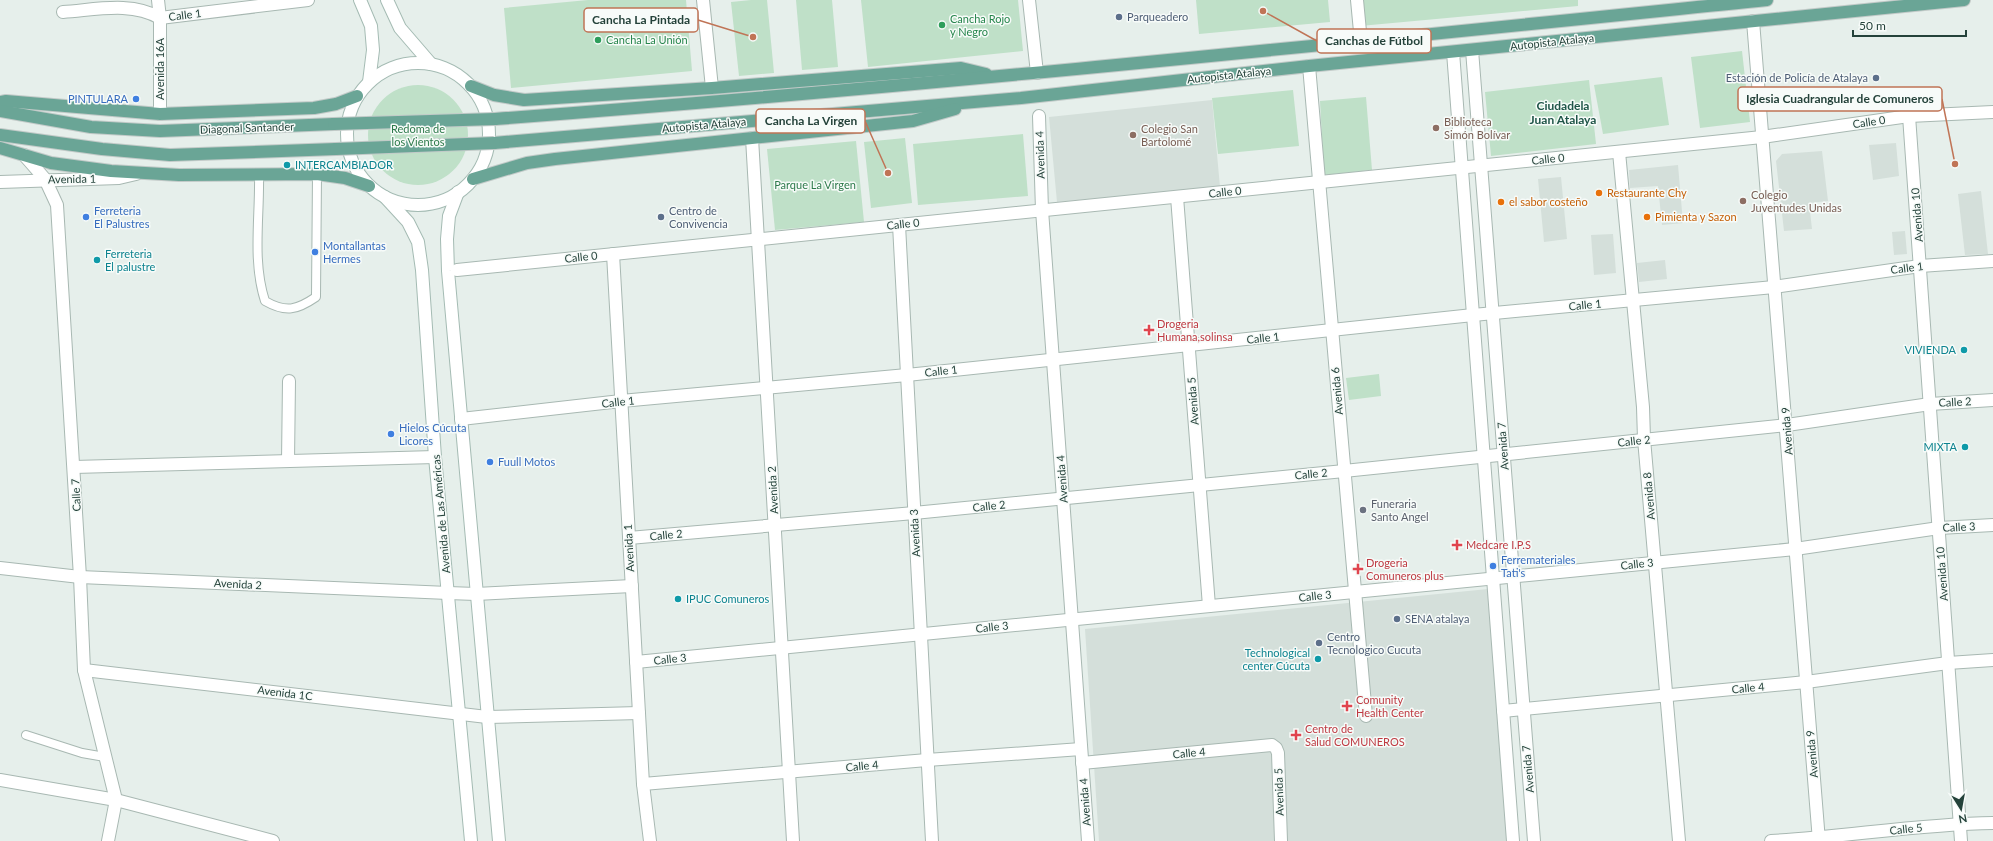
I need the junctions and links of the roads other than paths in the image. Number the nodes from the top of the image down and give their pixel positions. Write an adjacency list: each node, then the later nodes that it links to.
1 (158, 0): 13 (street, Avenida 16A)
2 (308, 0): 13 (street, Calle 1)
3 (360, 0): 22 (street)
4 (386, 0): 18 (street)
5 (703, 0): 24 (street)
6 (1029, 0): 20 (street)
7 (1357, 0): 15 (street)
8 (1767, 0): 10 (main road, Autopista Atalaya)
9 (1964, 0): 14 (main road, Autopista Atalaya)
10 (1703, 4): 11 (main road, Autopista Atalaya)
11 (1686, 5): 15 (main road, Autopista Atalaya)
12 (63, 12): 13 (street, Calle 1)
13 (160, 18): 30 (street, Avenida 16A)
14 (1753, 21): 16 (main road, Autopista Atalaya); 35 (street, Avenida 9)
15 (1361, 42): 20 (main road, Autopista Atalaya)
16 (1472, 50): 17 (main road, Autopista Atalaya); 40 (street, Avenida 7)
17 (1453, 52): 19 (main road, Autopista Atalaya); 41 (street, Avenida 7)
18 (431, 64): 22 (street); 23 (street)
19 (1310, 66): 26 (main road, Autopista Atalaya); 48 (street, Avenida 6)
20 (1037, 72): 21 (main road, Autopista Atalaya)
21 (995, 76): 24 (main road); 33 (main road, Autopista Atalaya)
22 (369, 82): 25 (street)
23 (471, 86): 24 (main road); 46 (street)
24 (712, 88)
25 (357, 96): 30 (main road); 49 (street)
26 (986, 101): 34 (main road, Autopista Atalaya, bridge); 36 (main road)
27 (0, 102): 30 (main road)
28 (0, 111): 33 (main road, Diagonal Santander, bridge)
29 (1993, 112): 32 (street, Calle 0)
30 (160, 114)
31 (1039, 116): 53 (street, Avenida 4)
32 (1910, 116): 35 (street, Calle 0); 58 (street, Avenida 10)
33 (495, 119)
34 (0, 134)
35 (1762, 137): 38 (street, Calle 0); 60 (street, Avenida 9)
36 (752, 138): 46 (main road); 55 (street, Avenida 2)
37 (0, 148): 39 (main road)
38 (1619, 152): 40 (street, Calle 0); 61 (street, Avenida 8)
39 (24, 155): 42 (main road); 45 (street, Calle 7)
40 (1481, 166): 41 (street, Calle 0); 62 (street, Avenida 7)
41 (1462, 168): 48 (street, Calle 0); 63 (street, Avenida 7)
42 (143, 173): 44 (main road); 45 (street, Avenida 1)
43 (317, 174): 44 (main road); 44 (lane); 49 (main road)
44 (259, 175)
45 (45, 179): 47 (street, Avenida 1); 80 (street, Calle 7)
46 (473, 179): 50 (street)
47 (0, 182)
48 (1319, 182): 51 (street, Calle 0); 64 (street, Avenida 6)
49 (369, 186): 52 (street)
50 (458, 192): 52 (street); 73 (street)
51 (1177, 196): 53 (street, Calle 0); 65 (street, Avenida 5)
52 (385, 197): 78 (street, Avenida de Las Américas)
53 (1042, 210): 54 (street, Calle 0); 66 (street, Avenida 4)
54 (899, 225): 55 (street, Calle 0); 67 (street, Avenida 3)
55 (758, 239): 56 (street, Calle 0); 69 (street, Avenida 2)
56 (613, 254): 59 (street, Calle 0); 71 (street, Avenida 1)
57 (1993, 261): 58 (street, Calle 1)
58 (1920, 266): 60 (street, Calle 1); 72 (street, Avenida 10)
59 (457, 270)
60 (1774, 287): 61 (street, Calle 1); 74 (street, Avenida 9)
61 (1632, 301): 62 (street, Calle 1); 75 (street, Avenida 8)
62 (1492, 314): 63 (street, Calle 1); 76 (street, Avenida 7)
63 (1473, 316): 64 (street, Calle 1); 77 (street, Avenida 7)
64 (1332, 331): 65 (street, Calle 1); 81 (street, Avenida 6)
65 (1189, 346): 66 (street, Calle 1); 82 (street, Avenida 5)
66 (1053, 359): 67 (street, Calle 1); 83 (street, Avenida 4)
67 (907, 375): 69 (street, Calle 1); 84 (street, Avenida 3)
68 (290, 381): 79 (street)
69 (767, 388): 71 (street, Calle 1); 86 (street, Avenida 2)
70 (1993, 400): 72 (street, Calle 2)
71 (620, 401): 73 (street, Calle 1); 88 (street, Avenida 1)
72 (1930, 404): 74 (street, Calle 2); 87 (street, Avenida 10)
73 (461, 419): 98 (street)
74 (1787, 425): 75 (street, Calle 2); 89 (street, Avenida 9)
75 (1644, 439): 76 (street, Calle 2); 90 (street, Avenida 8)
76 (1503, 454): 77 (street, Calle 2); 92 (street, Avenida 7)
77 (1484, 456): 81 (street, Calle 2); 94 (street, Avenida 7)
78 (435, 457): 79 (street); 97 (street, Avenida de Las Américas)
79 (288, 461): 80 (street)
80 (74, 467): 93 (street, Calle 7)
81 (1344, 471): 82 (street, Calle 2); 96 (street, Avenida 6)
82 (1200, 484): 83 (street, Calle 2); 99 (street, Avenida 5)
83 (1063, 498): 84 (street, Calle 2); 100 (street, Avenida 4)
84 (914, 513): 86 (street, Calle 2); 101 (street, Avenida 3)
85 (1993, 525): 87 (street, Calle 3)
86 (775, 526): 88 (street, Calle 2); 102 (street, Avenida 2)
87 (1939, 528): 89 (street, Calle 3); 105 (street, Avenida 10)
88 (629, 538): 95 (street, Avenida 1)
89 (1795, 549): 90 (street, Calle 3); 107 (street, Avenida 9)
90 (1655, 562): 92 (street, Calle 3); 108 (street, Avenida 8)
91 (0, 568): 93 (street, Avenida 2)
92 (1513, 576): 94 (street, Calle 3); 109 (street, Avenida 7)
93 (80, 577): 97 (street, Avenida 2); 106 (street, Calle 7)
94 (1493, 578): 96 (street, Calle 3); 110 (street, Avenida 7)
95 (632, 586): 98 (street, Avenida 2); 104 (street, Avenida 1)
96 (1355, 592): 99 (street, Calle 3); 113 (street, Avenida 6)
97 (448, 594): 98 (street, Avenida 2); 111 (street, Avenida de Las Américas)
98 (476, 594): 114 (street)
99 (1209, 606): 100 (street, Calle 3)
100 (1072, 619): 101 (street, Calle 3); 117 (street, Avenida 4)
101 (921, 634): 102 (street, Calle 3); 119 (street, Avenida 3)
102 (782, 648): 104 (street, Calle 3); 121 (street, Avenida 2)
103 (1993, 660): 105 (street, Calle 4)
104 (636, 662): 112 (street, Avenida 1)
105 (1948, 663): 107 (street, Calle 4); 125 (street, Avenida 10)
106 (84, 670): 111 (street, Avenida 1C); 118 (street, Calle 7)
107 (1806, 682): 108 (street, Calle 4); 127 (street, Avenida 9)
108 (1666, 696): 109 (street, Calle 4); 139 (street, Avenida 8)
109 (1523, 709): 110 (street, Calle 4); 138 (street, Avenida 7)
110 (1503, 711): 137 (street, Avenida 7)
111 (459, 713): 114 (street, Avenida 1C); 130 (street, Avenida de Las Américas)
112 (639, 714): 114 (street, Avenida 1C); 123 (street, Avenida 1)
113 (1366, 716)
114 (487, 717): 131 (street)
115 (26, 735): 118 (lane)
116 (1272, 745): 120 (street, Calle 4); 136 (street, Avenida 5)
117 (1081, 749): 119 (street, Calle 4); 120 (street, Avenida 4)
118 (106, 757): 124 (street, Calle 7)
119 (927, 760): 121 (street, Calle 4); 134 (street, Avenida 3)
120 (1082, 763): 135 (street, Avenida 4)
121 (789, 772): 123 (street, Calle 4); 133 (street, Avenida 2)
122 (0, 780): 124 (street)
123 (643, 784): 132 (street, Avenida 1)
124 (116, 800): 128 (street, Calle 7); 129 (street)
125 (1960, 823): 126 (street, Calle 5); 127 (street, Calle 5); 141 (street, Avenida 10)
126 (1993, 823)
127 (1819, 840): 140 (street, Calle 5)
128 (108, 841)
129 (273, 841)
130 (471, 841)
131 (499, 841)
132 (650, 841)
133 (793, 841)
134 (932, 841)
135 (1088, 841)
136 (1281, 841)
137 (1513, 841)
138 (1534, 841)
139 (1679, 841)
140 (1771, 841)
141 (1961, 841)

